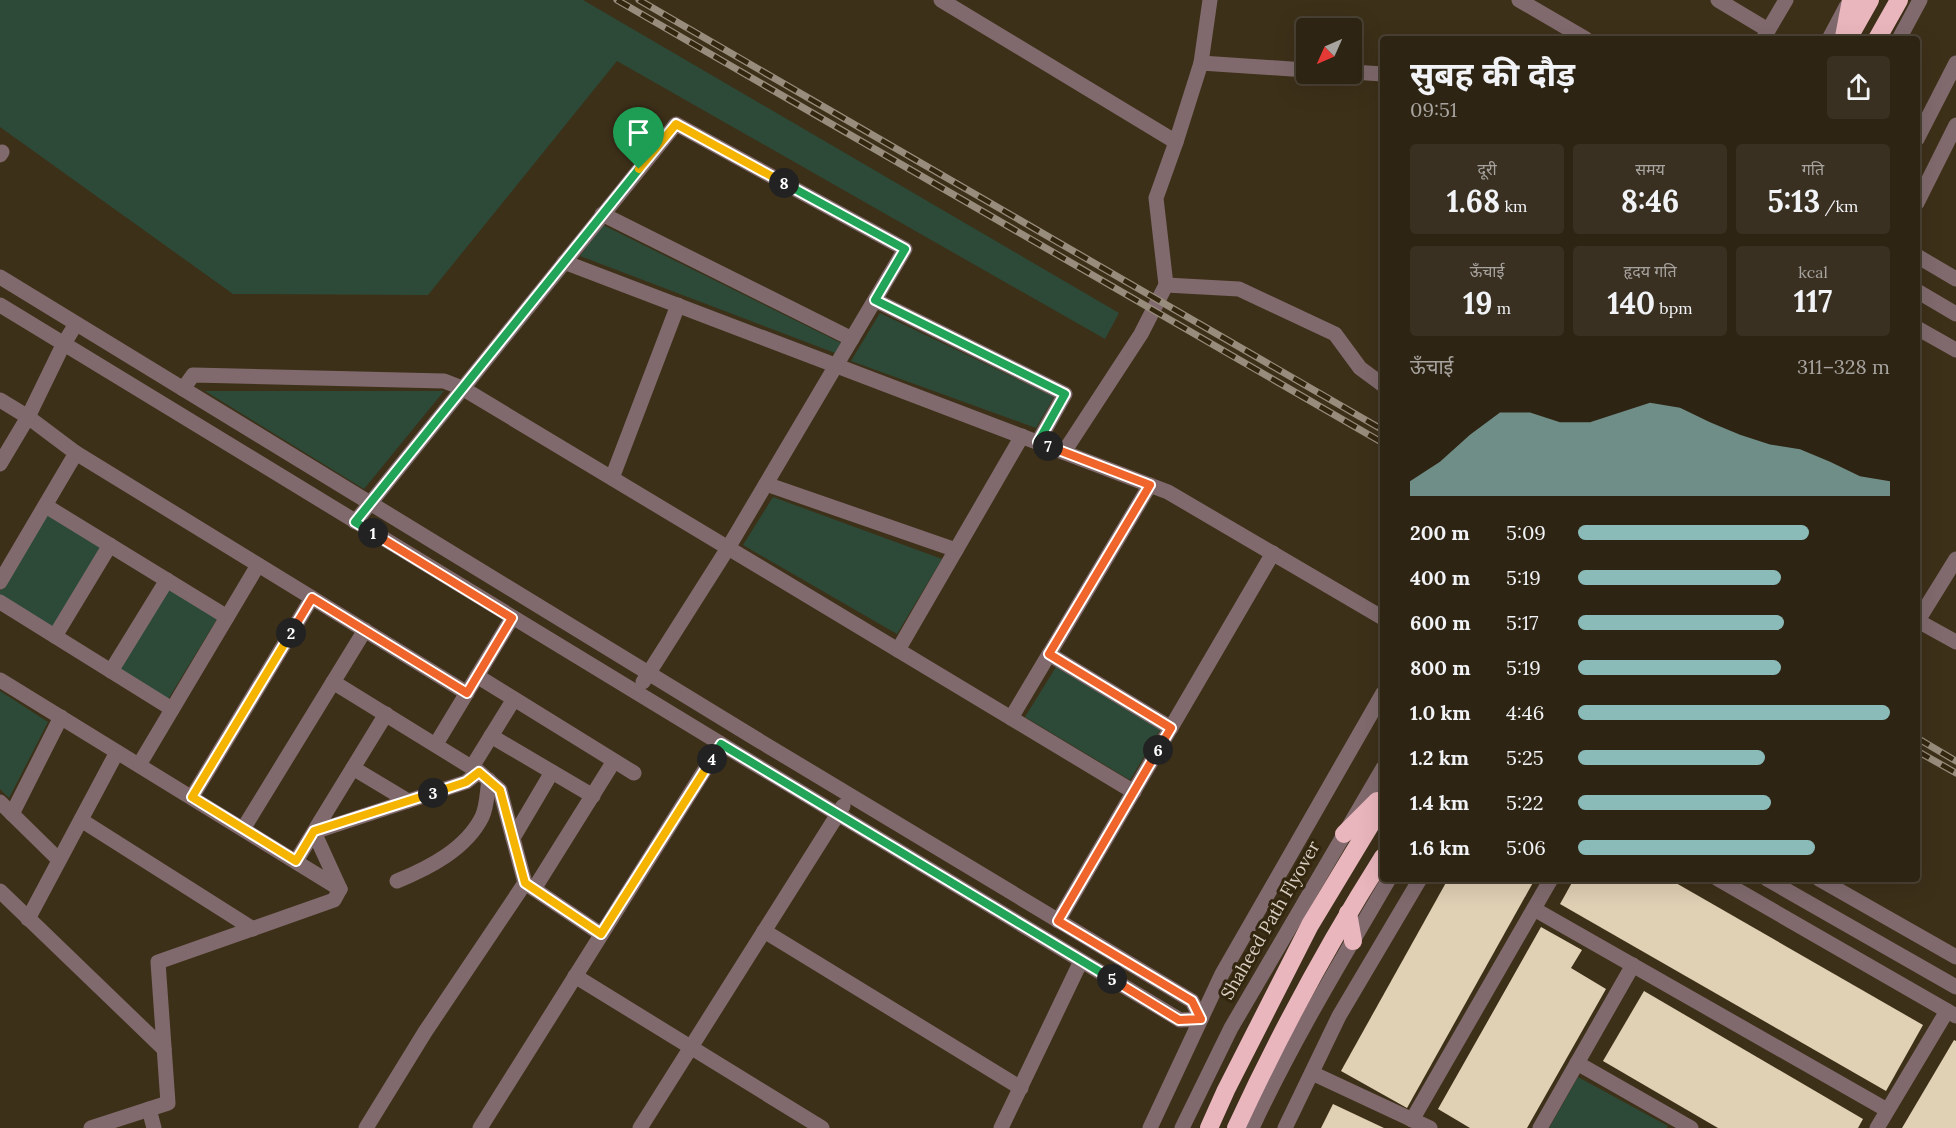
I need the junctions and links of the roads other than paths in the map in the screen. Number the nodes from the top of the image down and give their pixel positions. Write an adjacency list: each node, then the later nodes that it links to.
1 (941, 0): 24 (street)
2 (1210, 0): 17 (street)
3 (1519, 0): 11 (street)
4 (1718, 0): 10 (street)
5 (1786, 0): 10 (street)
6 (1851, 0): 12 (street); 13 (highway)
7 (1870, 0): 14 (highway)
8 (1899, 0): 15 (highway)
9 (1920, 0): 16 (street)
10 (1766, 34)
11 (1581, 36)
12 (1831, 36)
13 (1845, 36)
14 (1850, 36)
15 (1879, 36)
16 (1901, 36)
17 (1201, 63): 19 (street); 24 (street)
18 (1956, 63): 23 (street)
19 (1296, 69)
20 (1362, 73): 21 (street)
21 (1380, 74)
22 (1956, 125): 25 (street)
23 (1920, 133)
24 (1176, 142): 31 (street)
25 (1920, 197)
26 (602, 214): 28 (street); 33 (street); 39 (street)
27 (1920, 258): 30 (street)
28 (564, 261): 35 (street); 44 (street)
29 (0, 277): 37 (street)
30 (1956, 279)
31 (1166, 285): 43 (street); 50 (street)
32 (1920, 293): 36 (street)
33 (875, 300): 39 (street); 49 (street)
34 (0, 305): 40 (street)
35 (678, 305): 42 (street); 53 (street)
36 (1956, 314)
37 (76, 324): 40 (street); 45 (street)
38 (1920, 330): 41 (street)
39 (852, 339): 42 (street)
40 (63, 345): 47 (street); 58 (street)
41 (1956, 350)
42 (837, 365): 48 (street); 54 (street)
43 (1380, 383)
44 (462, 388): 45 (street); 53 (street); 56 (street)
45 (183, 389): 56 (street)
46 (0, 400): 47 (street)
47 (28, 417): 51 (street); 52 (street)
48 (1022, 436): 49 (street); 61 (street)
49 (1038, 442): 50 (street)
50 (1064, 452): 55 (street)
51 (76, 453): 57 (street); 64 (street)
52 (0, 464)
53 (612, 478): 60 (street)
54 (766, 484): 60 (street); 61 (street)
55 (1150, 485): 62 (street); 78 (street)
56 (370, 503): 58 (street); 80 (street)
57 (46, 506): 59 (street); 66 (street)
58 (355, 522): 72 (street)
59 (110, 545): 65 (street); 75 (street)
60 (728, 548): 77 (street); 80 (street)
61 (956, 550): 77 (street)
62 (1273, 553): 69 (street); 92 (street)
63 (1956, 559): 70 (street)
64 (258, 565): 67 (street); 71 (street)
65 (167, 580): 71 (street); 79 (street)
66 (0, 582)
67 (312, 598): 74 (street); 107 (street)
68 (0, 602): 75 (street)
69 (1380, 616)
70 (1920, 616)
71 (227, 617): 88 (street)
72 (512, 618): 81 (street); 85 (street)
73 (1920, 623): 76 (street)
74 (365, 630): 83 (street); 84 (street)
75 (55, 636): 79 (street)
76 (1956, 642)
77 (898, 650): 91 (street)
78 (1049, 654): 91 (street); 92 (street)
79 (111, 671): 88 (street)
80 (649, 674): 85 (street); 105 (street)
81 (477, 676): 84 (street); 87 (street)
82 (0, 680): 90 (street)
83 (333, 682): 89 (street); 115 (street)
84 (467, 693): 94 (street)
85 (636, 693): 95 (street)
86 (1380, 698): 146 (street)
87 (514, 699): 93 (street); 97 (street)
88 (172, 709): 98 (street)
89 (386, 714): 94 (street); 99 (street)
90 (61, 717): 96 (street); 112 (street)
91 (1011, 718): 104 (street)
92 (1171, 728): 104 (street)
93 (491, 736): 100 (street); 101 (street)
94 (436, 744): 101 (street)
95 (721, 744): 113 (street); 138 (street)
96 (117, 752): 98 (street); 114 (street)
97 (614, 761): 102 (street); 106 (street)
98 (139, 765): 107 (street)
99 (353, 768): 109 (street); 116 (street)
100 (552, 772): 106 (street); 118 (street)
101 (480, 773): 109 (street); 118 (street); 122 (street)
102 (634, 773)
103 (1380, 773): 117 (street, Shaheed Path Flyover)
104 (1134, 792): 135 (street)
105 (850, 795): 113 (street); 135 (street)
106 (593, 796): 129 (street)
107 (192, 797): 115 (street)
108 (1380, 798): 117 (highway)
109 (408, 801): 116 (street)
110 (0, 802): 112 (street)
111 (1380, 809): 164 (highway, Shaheed Path Flyover)
112 (12, 814): 119 (street)
113 (838, 814): 137 (street); 141 (street)
114 (81, 820): 119 (street); 136 (street)
115 (243, 829): 120 (street)
116 (314, 831): 120 (street); 130 (street)
117 (1344, 834): 163 (street, Shaheed Path Flyover)
118 (513, 838): 129 (street)
119 (59, 860): 134 (street)
120 (296, 861): 130 (street)
121 (1380, 862): 133 (highway)
122 (397, 881)
123 (1387, 882): 139 (street)
124 (1418, 882): 150 (street)
125 (1549, 882): 132 (street)
126 (1723, 882): 145 (street)
127 (1772, 882): 144 (street)
128 (1824, 882): 140 (street)
129 (530, 886): 138 (street); 157 (street)
130 (340, 889): 136 (street)
131 (0, 891): 134 (street)
132 (1534, 909): 142 (street); 154 (street)
133 (1348, 913): 139 (highway); 165 (highway)
134 (28, 919): 148 (street)
135 (1058, 921): 146 (street)
136 (253, 929): 148 (street)
137 (764, 932): 147 (street); 151 (street)
138 (601, 934): 143 (street)
139 (1353, 941): 166 (street)
140 (1956, 957)
141 (1081, 961): 146 (street); 151 (street)
142 (1633, 965): 149 (street); 153 (street)
143 (575, 976): 147 (street); 158 (street)
144 (1956, 987)
145 (1951, 1013): 153 (street)
146 (1201, 1019): 162 (street)
147 (691, 1046): 159 (street); 160 (street)
148 (164, 1049): 152 (street)
149 (1577, 1063): 169 (street); 170 (street)
150 (1311, 1073): 154 (street); 167 (street)
151 (1021, 1088): 161 (street)
152 (149, 1109): 155 (street); 156 (street)
153 (1887, 1110): 171 (street)
154 (1412, 1120): 168 (street)
155 (91, 1128)
156 (154, 1128)
157 (366, 1128)
158 (480, 1128)
159 (640, 1128)
160 (822, 1128)
161 (1001, 1128)
162 (1150, 1128)
163 (1182, 1128)
164 (1209, 1128)
165 (1236, 1128)
166 (1252, 1128)
167 (1286, 1128)
168 (1430, 1128)
169 (1540, 1128)
170 (1691, 1128)
171 (1877, 1128)

